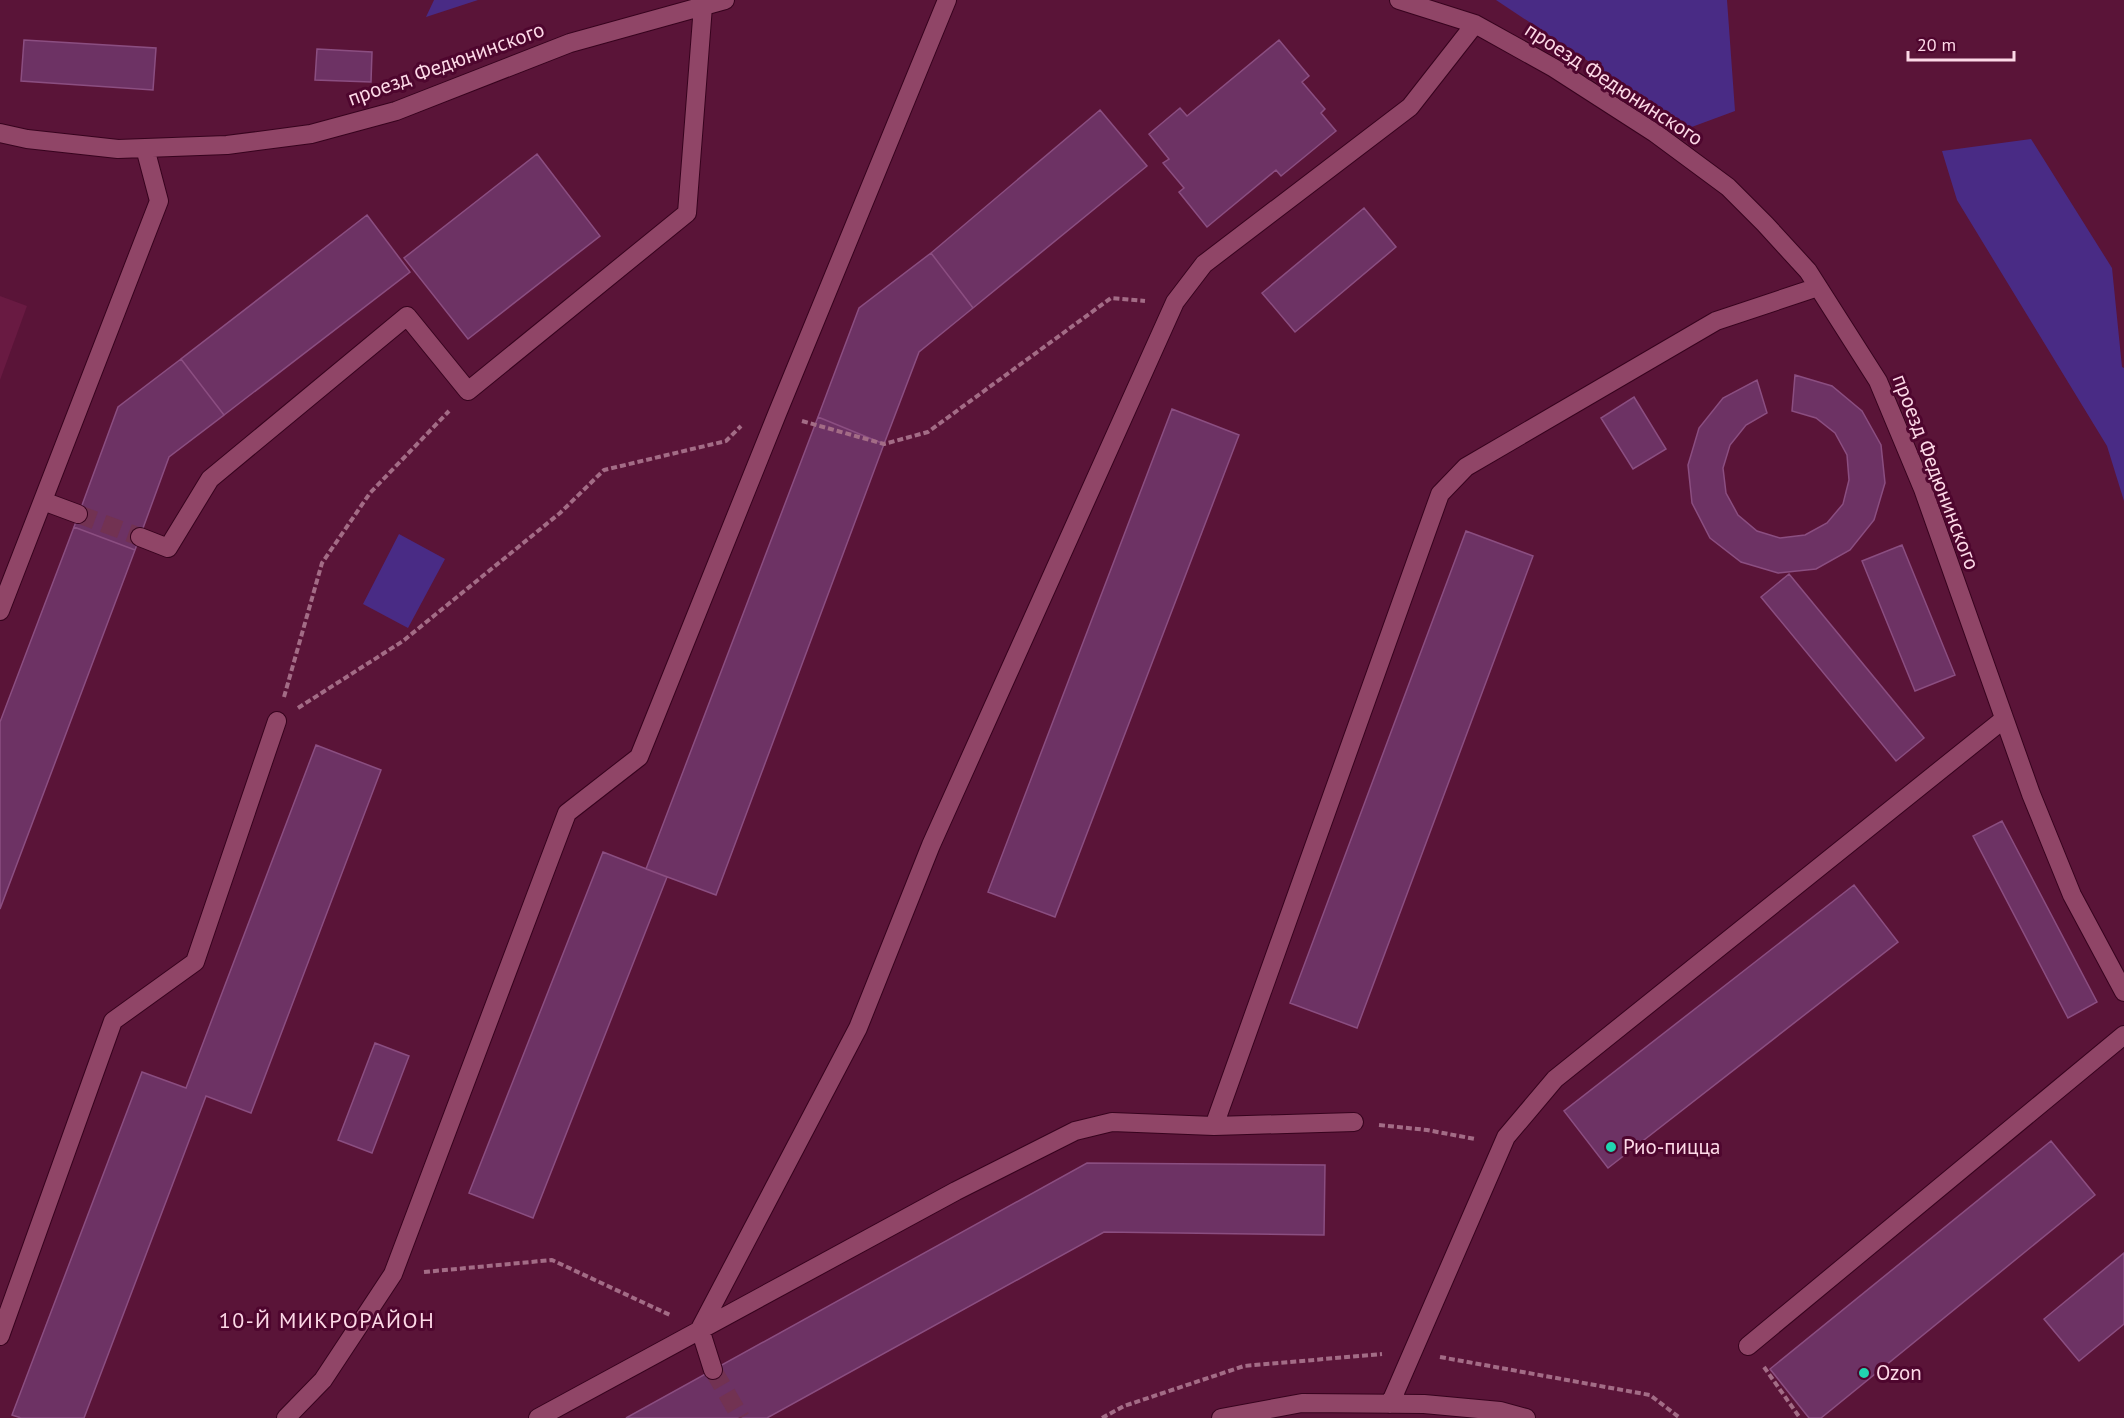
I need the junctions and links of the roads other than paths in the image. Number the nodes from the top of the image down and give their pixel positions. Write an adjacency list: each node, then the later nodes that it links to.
1 (725, 0): 4 (street, проезд Федюнинского)
2 (947, 0): 24 (street)
3 (1399, 0): 5 (street, проезд Федюнинского)
4 (703, 6): 7 (street, проезд Федюнинского); 11 (street)
5 (1475, 24): 8 (street, проезд Федюнинского); 19 (street)
6 (0, 133): 7 (street, проезд Федюнинского)
7 (146, 148): 9 (street)
8 (1818, 287): 13 (street, проезд Федюнинского); 18 (street)
9 (43, 501): 10 (street); 12 (street)
10 (78, 514)
11 (140, 537)
12 (0, 611)
13 (2004, 719): 15 (street, проезд Федюнинского); 23 (street)
14 (277, 721): 20 (street)
15 (2124, 992)
16 (2124, 1035): 21 (street)
17 (1354, 1122): 18 (street)
18 (1215, 1126): 19 (street)
19 (700, 1329): 22 (street); 25 (street)
20 (0, 1336)
21 (1748, 1346)
22 (713, 1370)
23 (1390, 1404): 26 (street); 27 (street)
24 (286, 1418)
25 (538, 1418)
26 (1221, 1418)
27 (1526, 1418)

